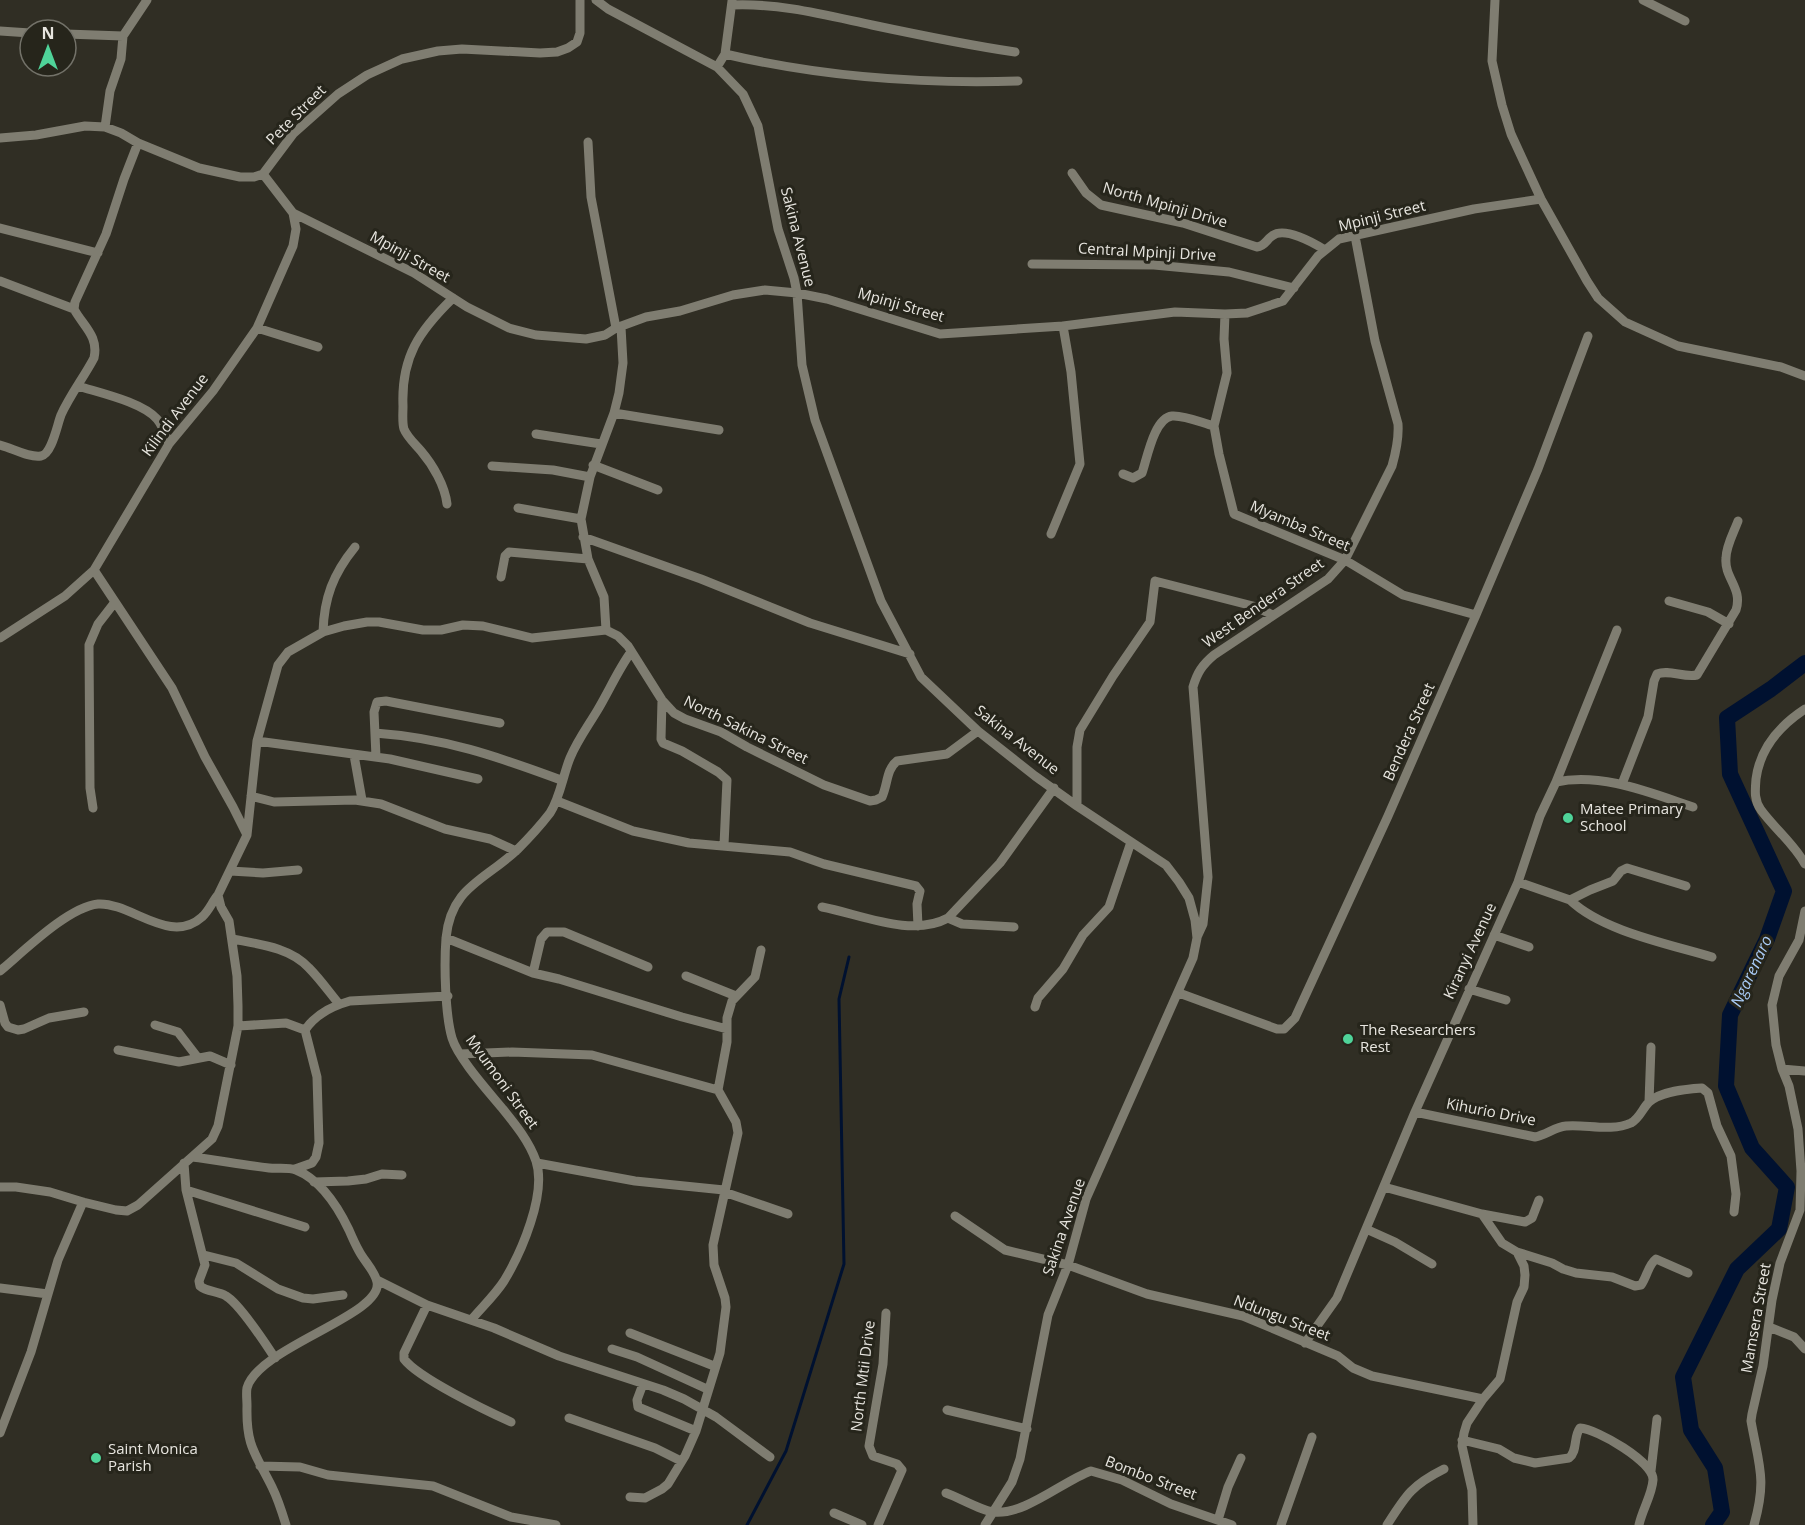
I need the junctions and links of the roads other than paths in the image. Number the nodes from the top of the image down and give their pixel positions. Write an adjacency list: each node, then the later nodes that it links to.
1 (147, 0): 11 (street)
2 (580, 0): 21 (street, Pete Street)
3 (596, 0): 14 (street, Sakina Avenue)
4 (1495, 0): 22 (street)
5 (1643, 0): 7 (street)
6 (732, 3): 12 (street); 13 (street)
7 (1685, 21)
8 (0, 31): 9 (street)
9 (18, 32)
10 (78, 34): 11 (street)
11 (123, 36): 16 (street)
12 (1015, 52)
13 (725, 54): 14 (street); 15 (street)
14 (717, 68): 31 (street, Sakina Avenue)
15 (1018, 81)
16 (105, 127): 17 (street); 19 (street)
17 (0, 138)
18 (588, 142): 37 (street)
19 (138, 143): 21 (street); 27 (street)
20 (1072, 173): 26 (street, North Mpinji Drive)
21 (263, 174): 23 (street)
22 (1541, 199): 25 (street, Mpinji Street); 40 (street)
23 (293, 213): 32 (street, Mpinji Street); 36 (street, Kilindi Avenue)
24 (0, 228): 27 (street)
25 (1355, 236): 26 (street, Mpinji Street); 62 (street, West Bendera Street)
26 (1325, 250): 30 (street, Mpinji Street)
27 (98, 253): 33 (street)
28 (1032, 264): 30 (street, Central Mpinji Drive)
29 (0, 281): 33 (street)
30 (1294, 288): 34 (street, Mpinji Street)
31 (797, 293): 35 (street, Mpinji Street); 37 (street, Mpinji Street); 75 (street, Sakina Avenue)
32 (453, 298): 37 (street, Mpinji Street); 54 (street)
33 (74, 309): 41 (street)
34 (1225, 314): 35 (street, Mpinji Street); 43 (street, Myamba Street)
35 (1063, 326): 58 (street)
36 (257, 327): 39 (street); 46 (street, Kilindi Avenue)
37 (619, 327): 42 (street)
38 (1588, 336): 68 (street, Bendera Street)
39 (318, 347)
40 (1805, 376)
41 (78, 386): 46 (street); 48 (street)
42 (614, 413): 44 (street); 47 (street)
43 (1214, 426): 51 (street); 62 (street, Myamba Street)
44 (719, 430)
45 (536, 434): 47 (street)
46 (169, 444): 63 (street, Kilindi Avenue)
47 (601, 444): 49 (street)
48 (0, 445)
49 (593, 465): 52 (street); 53 (street)
50 (492, 466): 52 (street)
51 (1123, 474)
52 (590, 477): 56 (street)
53 (658, 490)
54 (447, 504)
55 (518, 508): 56 (street)
56 (581, 519): 59 (street)
57 (1738, 521): 69 (street)
58 (1051, 534)
59 (583, 537): 61 (street); 75 (street)
60 (355, 547): 72 (street)
61 (588, 559): 64 (street); 70 (street)
62 (1345, 560): 67 (street, West Bendera Street); 68 (street, Myamba Street)
63 (94, 570): 66 (street); 73 (street, Kilindi Avenue)
64 (501, 577)
65 (1669, 601): 69 (street)
66 (115, 602): 94 (street); 95 (street)
67 (1273, 615): 92 (street); 113 (street, West Bendera Street)
68 (1476, 615): 123 (street, Bendera Street)
69 (1728, 624): 87 (street)
70 (606, 630): 72 (street); 74 (street, North Sakina Street)
71 (1617, 630): 86 (street, Kiranyi Avenue)
72 (323, 632): 81 (street)
73 (0, 638)
74 (631, 652): 76 (street, North Sakina Street); 85 (street, Mvumoni Street)
75 (910, 654): 79 (street, Sakina Avenue)
76 (662, 700): 79 (street, North Sakina Street); 97 (street)
77 (1805, 709): 99 (street)
78 (500, 723): 80 (street)
79 (978, 731): 88 (street, Sakina Avenue)
80 (375, 733): 83 (street); 85 (street)
81 (257, 741): 82 (street); 89 (street)
82 (354, 755): 83 (street); 90 (street)
83 (376, 757): 84 (street)
84 (478, 779)
85 (561, 780): 91 (street, Mvumoni Street)
86 (1556, 782): 87 (street); 102 (street, Kiranyi Avenue)
87 (1622, 784): 93 (street)
88 (1054, 788): 92 (street, Sakina Avenue); 108 (street)
89 (251, 796): 90 (street); 95 (street)
90 (362, 800): 98 (street)
91 (557, 801): 97 (street); 98 (street, Mvumoni Street)
92 (1077, 806): 96 (street, Sakina Avenue)
93 (1693, 807)
94 (93, 808)
95 (247, 835): 101 (street)
96 (1131, 842): 113 (street, Sakina Avenue); 129 (street)
97 (724, 845): 109 (street)
98 (516, 851): 112 (street, Mvumoni Street)
99 (1805, 864)
100 (298, 870): 101 (street)
101 (230, 871): 104 (street)
102 (1518, 882): 105 (street); 111 (street, Kiranyi Avenue)
103 (1686, 886): 105 (street)
104 (218, 896): 114 (street); 119 (street)
105 (1570, 900): 117 (street)
106 (822, 907): 109 (street)
107 (1805, 911): 140 (street, Mamsera Street)
108 (948, 918): 109 (street); 110 (street)
109 (918, 926)
110 (1014, 927)
111 (1494, 935): 115 (street); 122 (street, Kiranyi Avenue)
112 (446, 938): 120 (street); 124 (street, Mvumoni Street)
113 (1197, 938): 123 (street, Sakina Avenue)
114 (232, 939): 127 (street); 132 (street)
115 (1529, 947)
116 (761, 950): 125 (street)
117 (1712, 957)
118 (648, 967): 120 (street)
119 (0, 971)
120 (533, 974): 133 (street)
121 (686, 976): 125 (street)
122 (1469, 989): 126 (street); 144 (street, Kiranyi Avenue)
123 (1179, 993): 166 (street, Sakina Avenue)
124 (447, 996): 127 (street); 137 (street, Mvumoni Street)
125 (736, 996): 133 (street)
126 (1506, 1000)
127 (339, 1004): 134 (street)
128 (0, 1005): 130 (street)
129 (1035, 1007)
130 (84, 1012)
131 (155, 1025): 138 (street)
132 (238, 1026): 134 (street); 139 (street)
133 (727, 1029): 142 (street)
134 (305, 1030): 148 (street)
135 (1651, 1047): 143 (street)
136 (118, 1050): 138 (street)
137 (460, 1054): 142 (street); 147 (street, Mvumoni Street)
138 (198, 1058): 139 (street)
139 (231, 1065): 146 (street)
140 (1782, 1069): 141 (street); 145 (street, Mamsera Street)
141 (1805, 1071)
142 (718, 1090): 154 (street)
143 (1649, 1102): 144 (street, Kihurio Drive); 157 (street, Kihurio Drive)
144 (1415, 1112): 152 (street, Kiranyi Avenue)
145 (1801, 1129): 175 (street, Mamsera Street)
146 (188, 1160): 148 (street); 153 (street); 156 (street)
147 (537, 1163): 154 (street); 174 (street, Mvumoni Street)
148 (295, 1169): 150 (street)
149 (402, 1174): 150 (street)
150 (314, 1182): 168 (street)
151 (0, 1187): 156 (street)
152 (1383, 1187): 159 (street); 162 (street, Kiranyi Avenue)
153 (186, 1190): 161 (street); 164 (street)
154 (724, 1191): 158 (street); 181 (street)
155 (1539, 1200): 159 (street)
156 (83, 1202): 170 (street)
157 (1734, 1212)
158 (788, 1214)
159 (1482, 1214): 163 (street)
160 (956, 1216): 166 (street, Ndungu Street)
161 (305, 1227)
162 (1366, 1228): 165 (street); 177 (street, Kiranyi Avenue)
163 (1517, 1252): 167 (street); 184 (street)
164 (204, 1255): 171 (street); 180 (street)
165 (1432, 1264)
166 (1068, 1265): 177 (street, Ndungu Street); 190 (street, Sakina Avenue)
167 (1688, 1273)
168 (377, 1280): 172 (street); 180 (street)
169 (0, 1288): 170 (street)
170 (48, 1294): 192 (street)
171 (343, 1295)
172 (427, 1305): 174 (street); 189 (street)
173 (886, 1313): 209 (street, North Mtii Drive)
174 (472, 1319): 182 (street)
175 (1769, 1327): 179 (street); 216 (street, Mamsera Street)
176 (630, 1333): 181 (street)
177 (1305, 1342): 184 (street, Ndungu Street)
178 (612, 1349): 183 (street)
179 (1805, 1349)
180 (275, 1358): 198 (street)
181 (714, 1366): 183 (street)
182 (644, 1384): 185 (street); 191 (street)
183 (707, 1389): 185 (street)
184 (1483, 1399): 194 (street)
185 (702, 1408): 191 (street); 195 (street)
186 (947, 1410): 190 (street)
187 (568, 1418): 197 (street)
188 (1657, 1419): 200 (street)
189 (511, 1422)
190 (1028, 1429): 203 (street, Sakina Avenue)
191 (696, 1431): 197 (street)
192 (0, 1433)
193 (1312, 1437): 212 (street)
194 (1462, 1440): 200 (street); 214 (street)
195 (770, 1457)
196 (1241, 1458): 205 (street)
197 (681, 1461): 202 (street)
198 (260, 1466): 206 (street); 207 (street)
199 (1444, 1469): 213 (street)
200 (1652, 1471): 215 (street)
201 (946, 1493): 203 (street)
202 (630, 1497)
203 (994, 1512): 205 (street, Bombo Street); 210 (street, Sakina Avenue)
204 (834, 1513): 208 (street)
205 (1218, 1520): 211 (street, Bombo Street)
206 (286, 1525)
207 (556, 1525)
208 (862, 1525)
209 (878, 1525)
210 (985, 1525)
211 (1232, 1525)
212 (1281, 1525)
213 (1387, 1525)
214 (1473, 1525)
215 (1639, 1525)
216 (1754, 1525)

